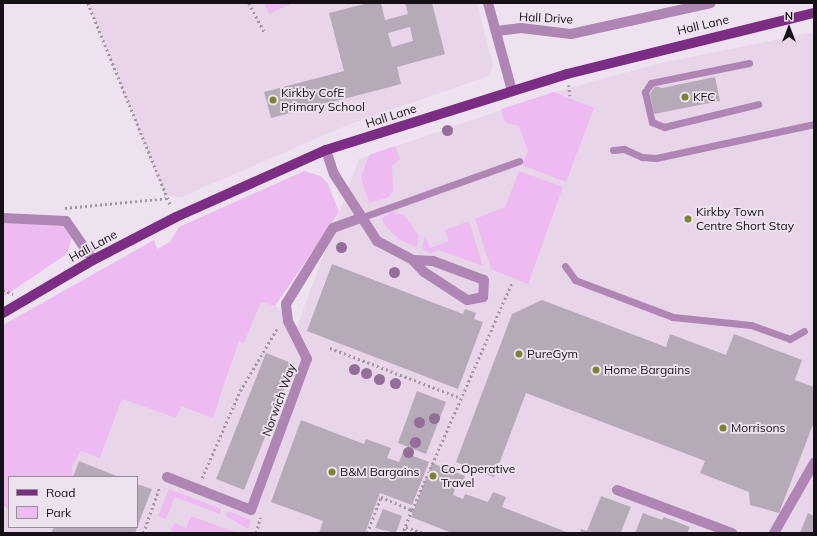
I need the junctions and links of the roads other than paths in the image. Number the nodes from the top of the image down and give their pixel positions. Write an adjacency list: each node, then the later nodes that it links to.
1 (488, 3): 4 (street)
2 (711, 3): 4 (street, Hall Drive)
3 (814, 13): 6 (main road, Hall Lane)
4 (496, 31): 6 (street)
5 (749, 63): 7 (lane)
6 (512, 91): 9 (main road, Hall Lane)
7 (758, 104)
8 (814, 124): 10 (lane)
9 (326, 150): 13 (street); 14 (main road, Hall Lane)
10 (612, 150)
11 (519, 160): 13 (lane)
12 (3, 218): 14 (street)
13 (360, 218): 15 (street); 20 (street, Norwich Way)
14 (93, 260): 17 (main road, Hall Lane)
15 (414, 260): 15 (street)
16 (565, 266): 18 (lane)
17 (3, 313)
18 (804, 331)
19 (814, 463): 22 (street)
20 (164, 480)
21 (617, 490): 23 (street)
22 (775, 532)
23 (732, 533)

